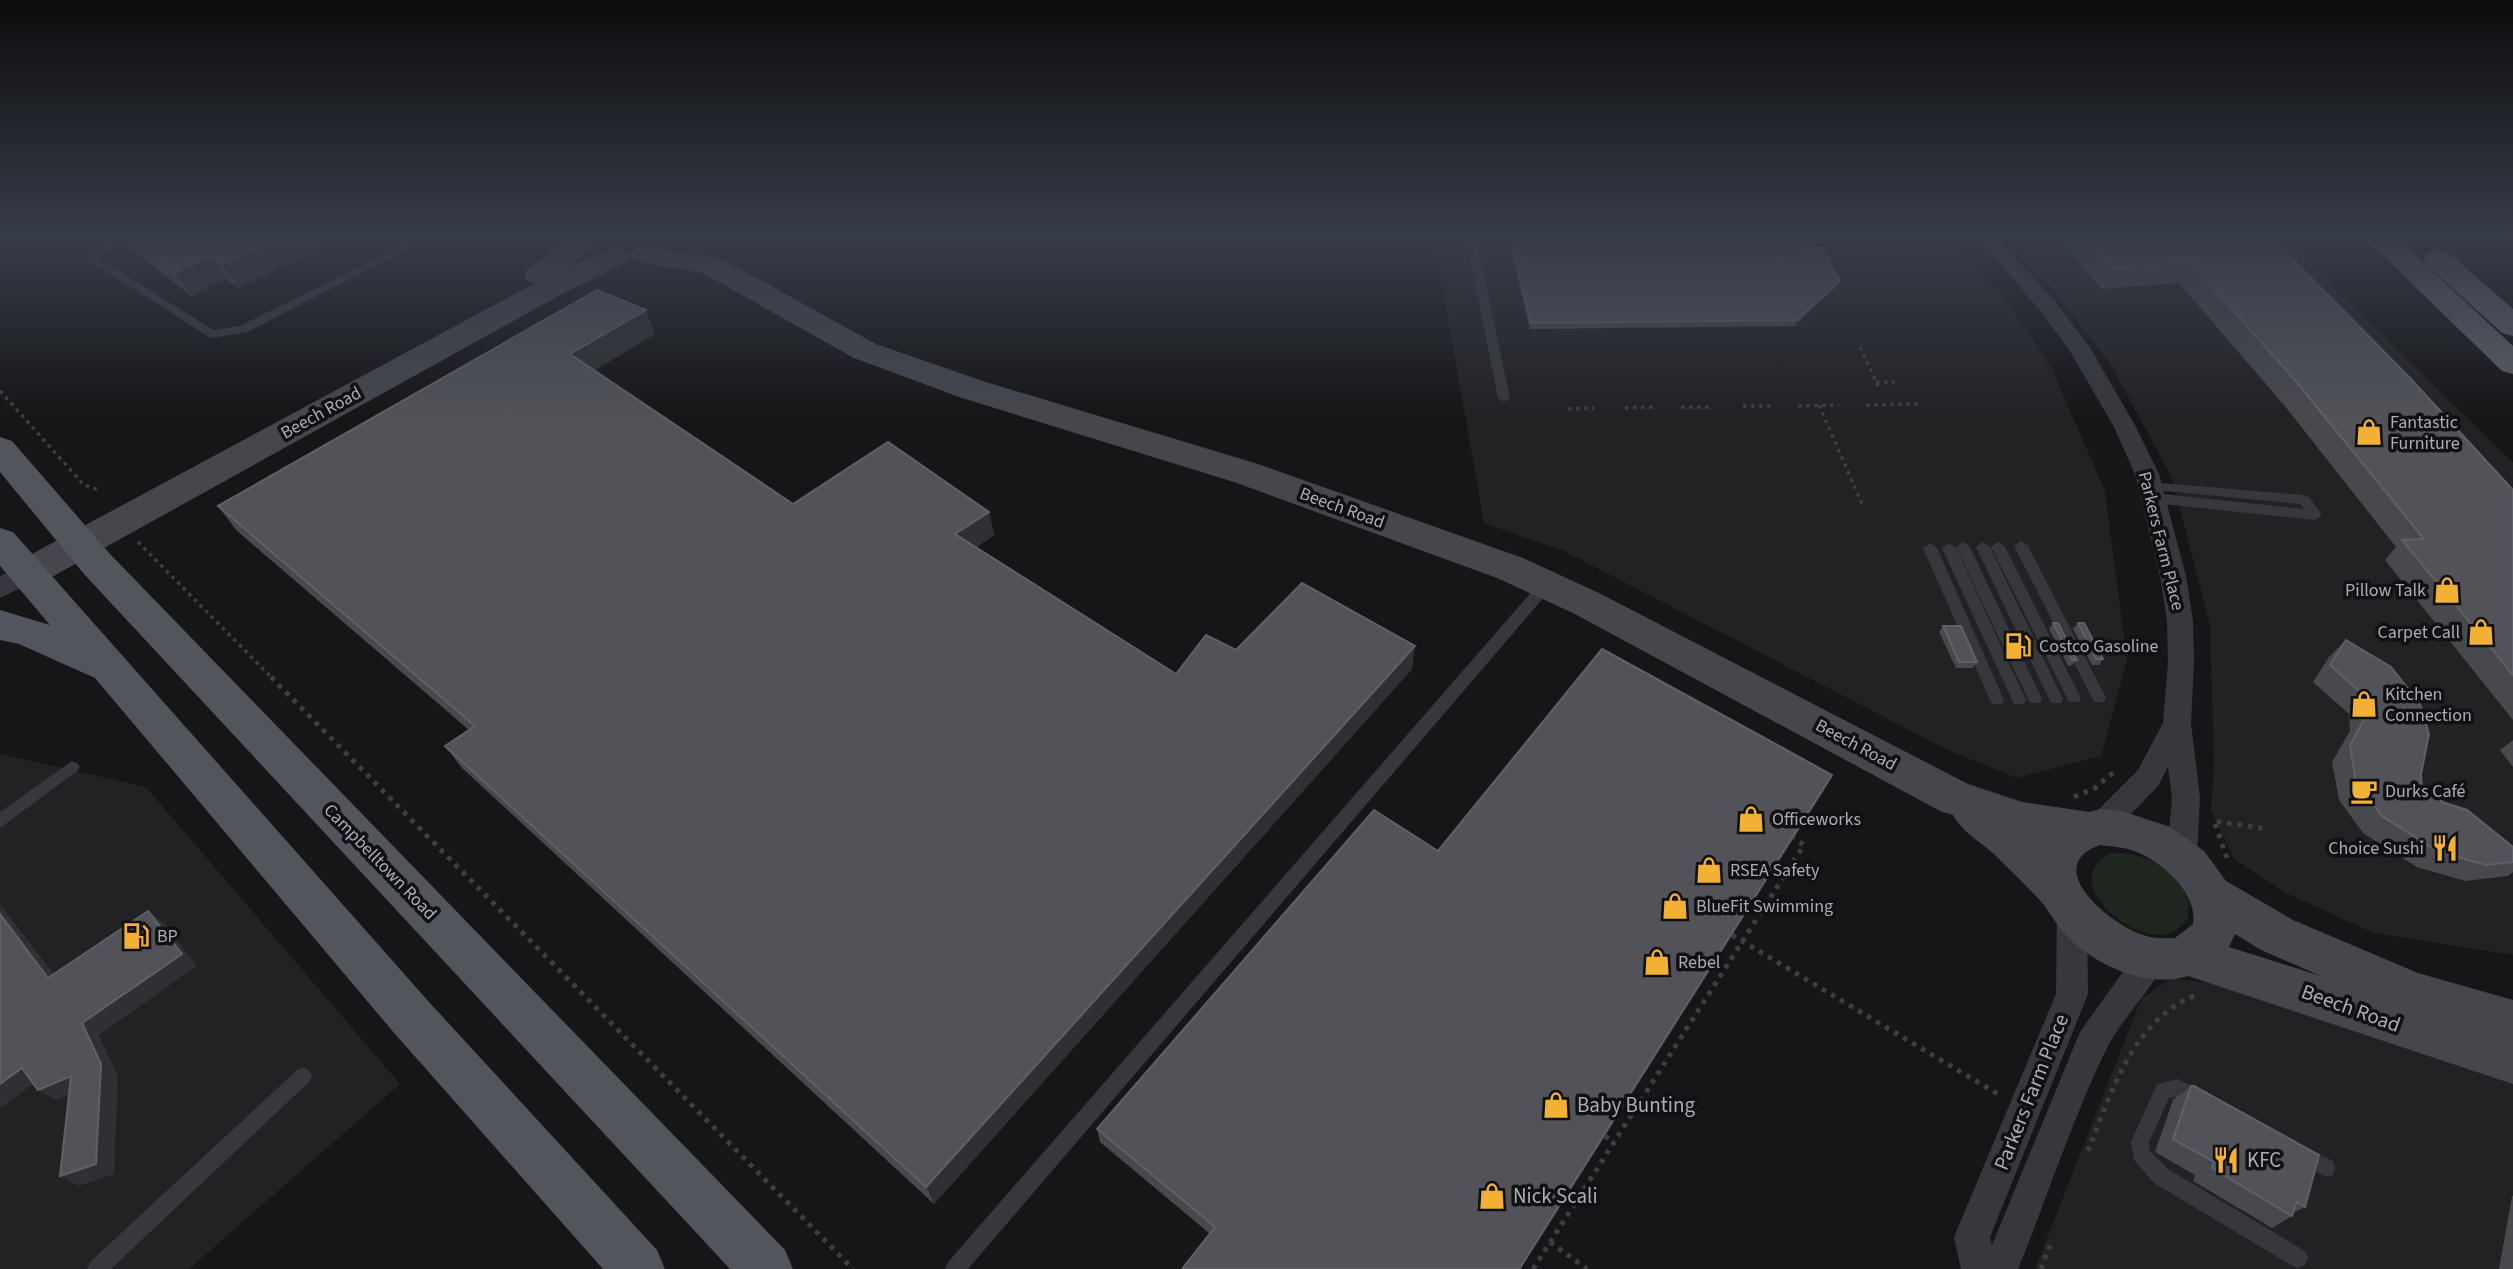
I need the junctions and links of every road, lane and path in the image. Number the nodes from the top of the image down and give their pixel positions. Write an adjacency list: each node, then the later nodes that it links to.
1 (155, 298): 2 (lane)
2 (305, 298)
3 (530, 298): 32 (main road, Beech Road)
4 (780, 298): 37 (main road, Beech Road)
5 (1483, 298): 14 (lane)
6 (2041, 298): 30 (street, Parkers Farm Place)
7 (2444, 298): 11 (highway)
8 (2482, 298): 9 (highway)
9 (2513, 326)
10 (1860, 347): 12 (path)
11 (2513, 364)
12 (1895, 382)
13 (0, 391): 29 (path)
14 (1504, 398)
15 (1918, 404): 18 (path)
16 (1819, 405): 17 (path); 20 (path); 31 (path)
17 (1839, 405)
18 (1866, 405)
19 (1771, 406): 23 (path)
20 (1798, 406)
21 (1681, 407): 22 (path)
22 (1712, 407)
23 (1742, 407)
24 (1594, 408): 27 (path)
25 (1625, 408): 26 (path)
26 (1655, 408)
27 (1568, 409)
28 (0, 449): 32 (main road, Campbelltown Road)
29 (99, 489)
30 (2151, 492): 30 (lane); 46 (street, Parkers Farm Place)
31 (1862, 504)
32 (73, 537): 36 (main road, Beech Road); 78 (main road, Campbelltown Road)
33 (138, 543): 79 (path)
34 (2021, 546): 41 (lane)
35 (1930, 548): 45 (lane)
36 (8, 564): 39 (main road)
37 (1546, 585): 49 (main road, Beech Road); 80 (lane)
38 (0, 625): 39 (main road)
39 (111, 669): 77 (main road)
40 (2074, 698): 44 (lane)
41 (2099, 698)
42 (2019, 699): 43 (lane)
43 (2035, 699)
44 (2056, 699)
45 (1997, 700)
46 (2177, 724): 50 (street, Parkers Farm Place); 55 (street, Parkers Farm Place)
47 (72, 767): 51 (lane)
48 (2114, 772): 50 (path)
49 (1955, 797): 50 (main road, Beech Road); 57 (main road, Beech Road)
50 (2085, 818): 55 (main road); 57 (main road)
51 (0, 821)
52 (2214, 821): 53 (path)
53 (2268, 829)
54 (1794, 838): 59 (path)
55 (2182, 858): 56 (main road)
56 (2209, 894): 60 (main road); 62 (main road, Beech Road)
57 (2066, 902): 60 (main road); 75 (street, Parkers Farm Place)
58 (1732, 934): 59 (path)
59 (1741, 940): 65 (path); 68 (path)
60 (2170, 957): 63 (main road, Beech Road); 75 (street, Parkers Farm Place)
61 (2158, 1019): 70 (path)
62 (2513, 1022)
63 (2513, 1061)
64 (303, 1076): 76 (lane)
65 (2000, 1096)
66 (2212, 1106): 74 (lane)
67 (1605, 1136): 68 (path)
68 (1613, 1143): 72 (path)
69 (2280, 1143): 71 (lane)
70 (2088, 1151)
71 (2326, 1168)
72 (1550, 1242): 81 (path); 82 (path)
73 (2050, 1245): 83 (path)
74 (2298, 1258)
75 (1980, 1268)
76 (97, 1269)
77 (638, 1269)
78 (766, 1269)
79 (853, 1269)
80 (955, 1269)
81 (1533, 1269)
82 (1587, 1269)
83 (2041, 1269)

